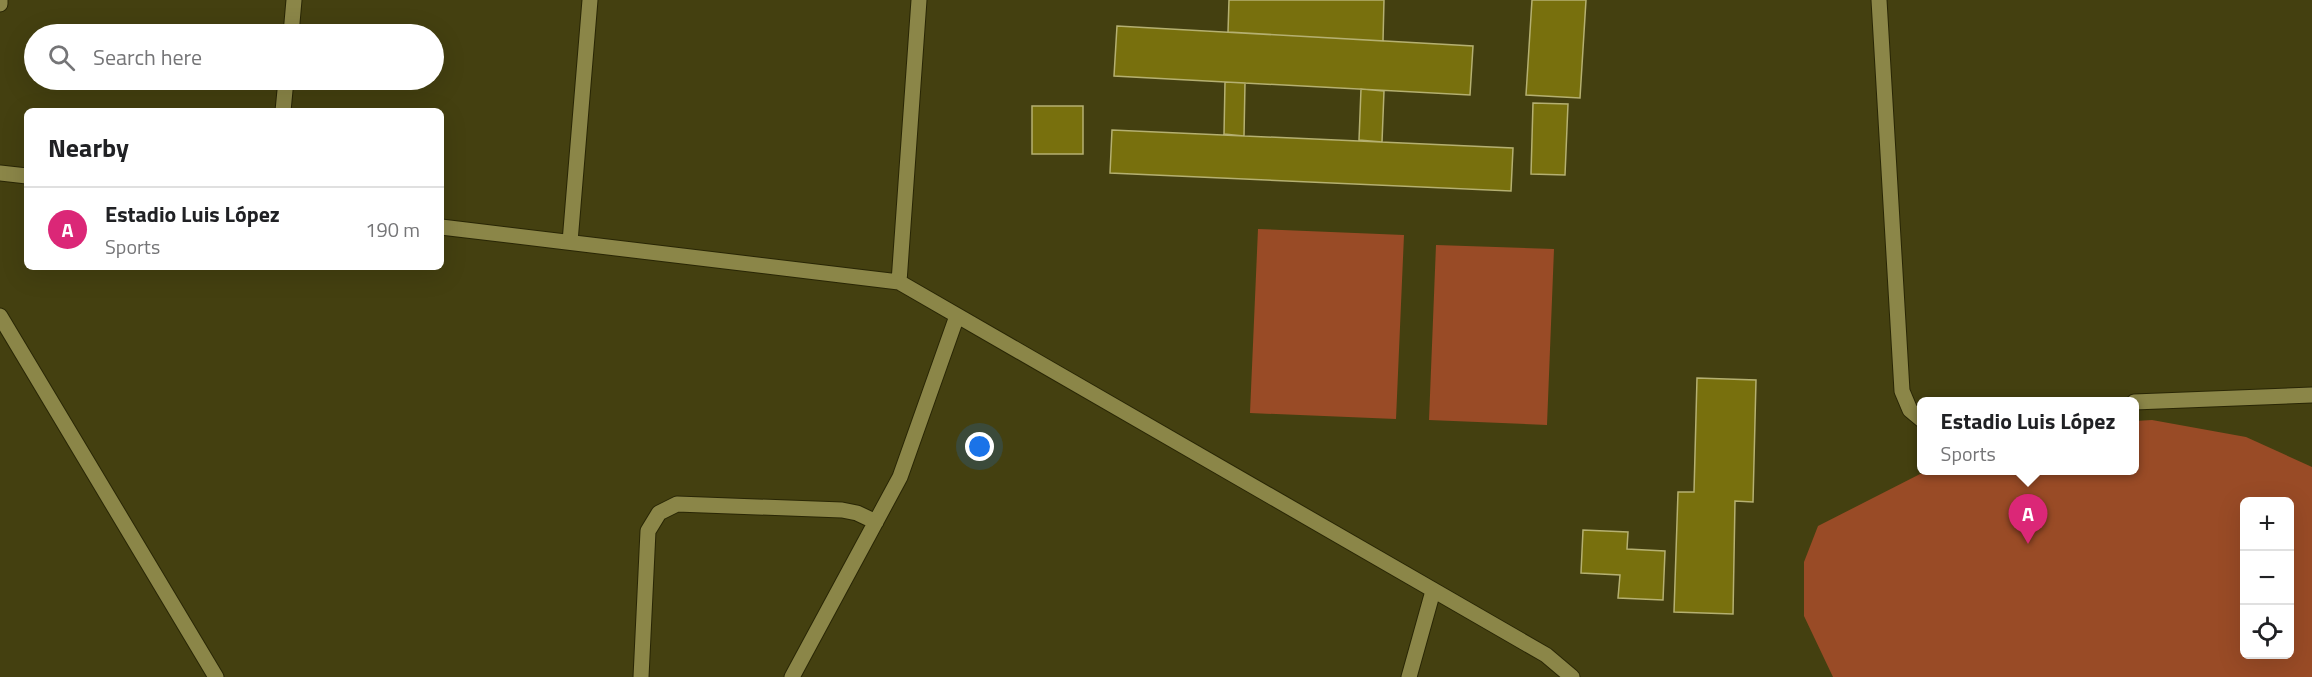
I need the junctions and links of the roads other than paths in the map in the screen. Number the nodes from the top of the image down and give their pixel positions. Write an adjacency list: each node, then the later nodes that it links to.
1 (294, 0): 5 (street)
2 (590, 0): 11 (street)
3 (920, 0): 12 (street)
4 (1879, 0): 17 (street)
5 (292, 24)
6 (285, 90): 7 (street)
7 (283, 108)
8 (0, 173): 9 (street)
9 (24, 176)
10 (444, 227): 11 (street)
11 (570, 242): 12 (street)
12 (899, 282): 14 (street)
13 (0, 316): 20 (street)
14 (957, 316): 18 (street); 19 (street)
15 (2312, 395): 16 (street)
16 (2139, 402)
17 (1917, 416)
18 (876, 522): 21 (street); 22 (street)
19 (1433, 591): 23 (street); 24 (street)
20 (216, 677)
21 (641, 677)
22 (792, 677)
23 (1409, 677)
24 (1572, 677)

